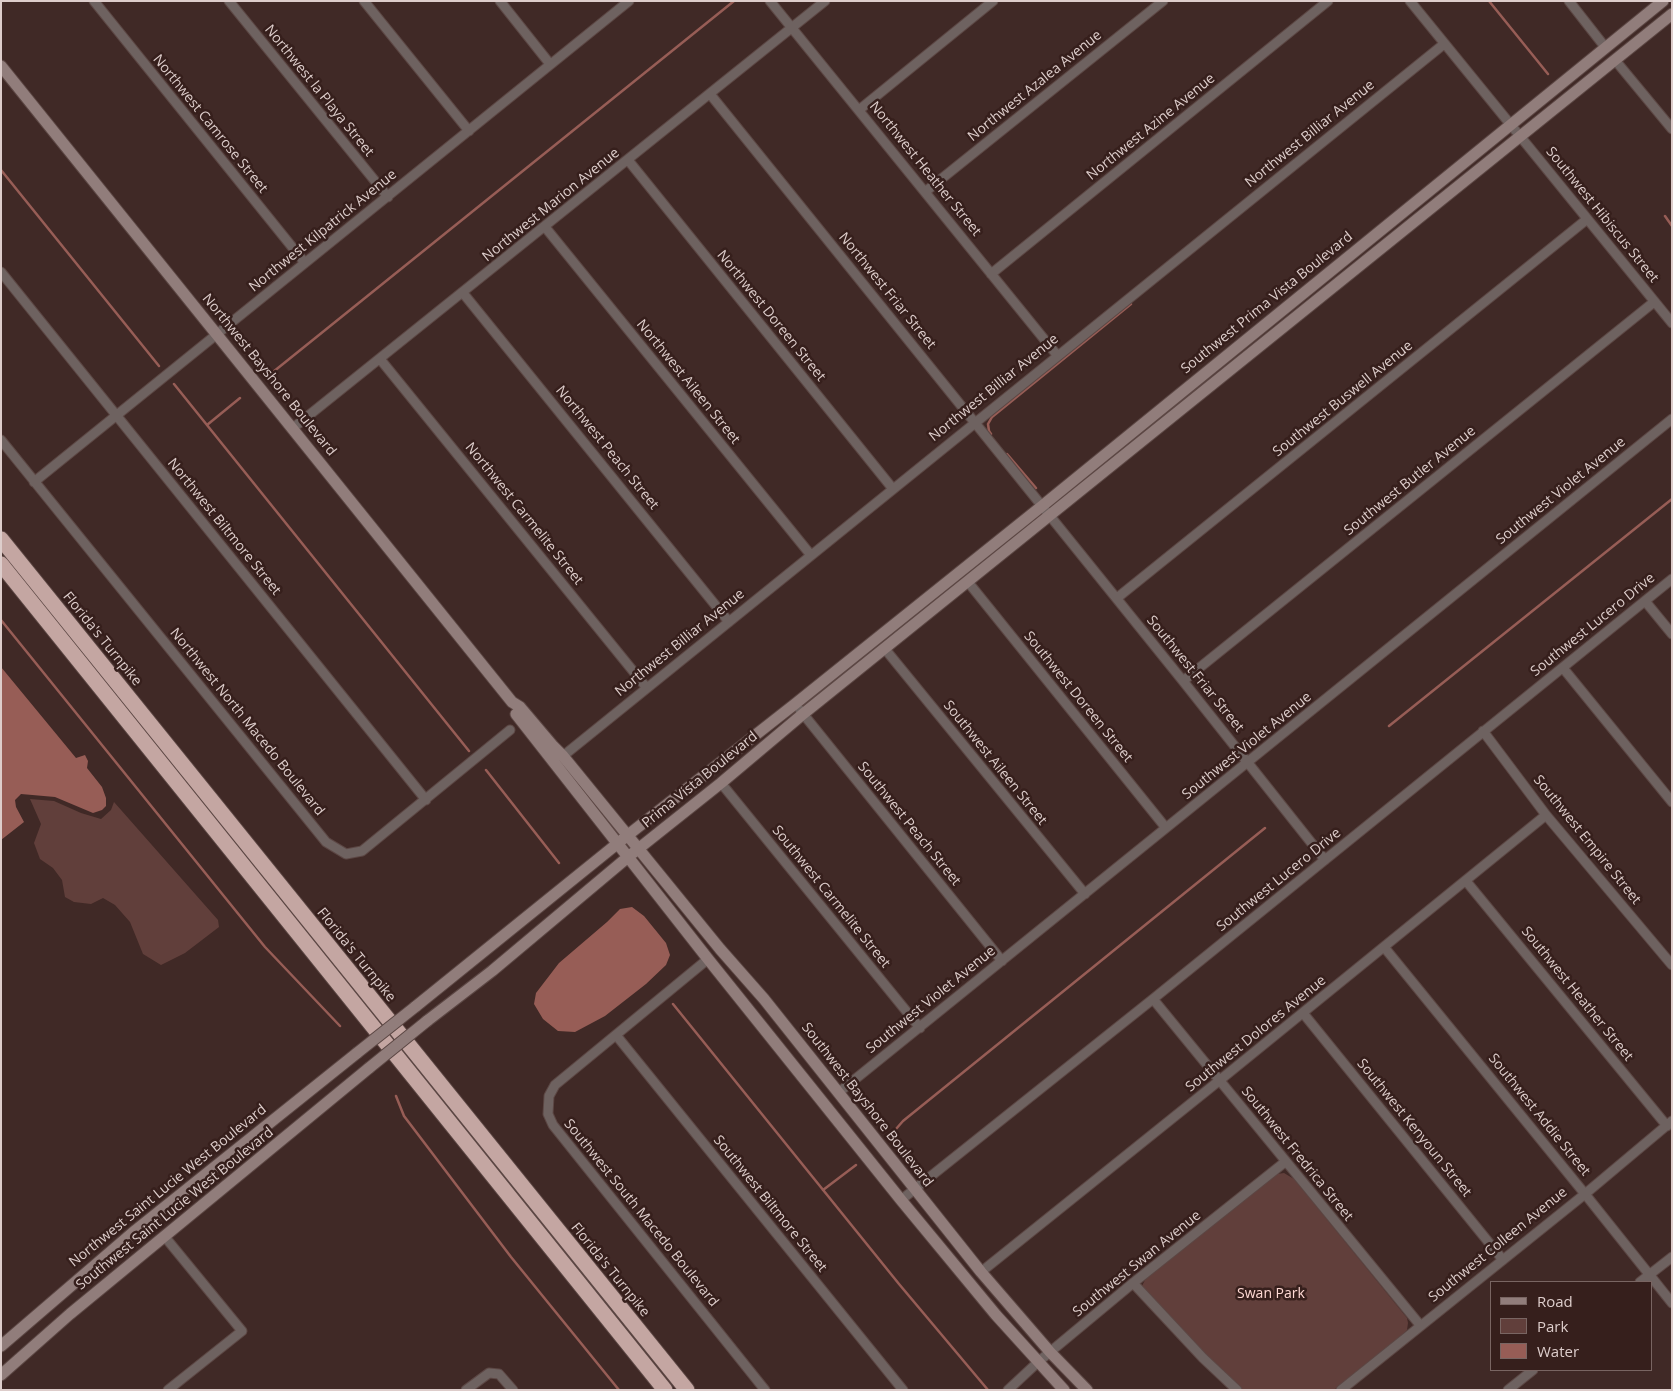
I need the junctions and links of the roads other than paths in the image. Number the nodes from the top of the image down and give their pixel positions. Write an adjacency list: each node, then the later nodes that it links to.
1 (94, 1): 33 (street, Northwest Camrose Street)
2 (229, 1): 30 (street, Northwest la Playa Street)
3 (364, 1): 26 (street)
4 (500, 1): 20 (street)
5 (629, 1): 20 (street, Northwest Kilpatrick Avenue)
6 (770, 1): 16 (street, Northwest Heather Street)
7 (825, 1): 16 (street, Northwest Marion Avenue)
8 (993, 1): 23 (street)
9 (1163, 1): 29 (street, Northwest Azalea Avenue)
10 (1328, 1): 35 (street, Northwest Azine Avenue)
11 (1410, 1): 17 (street, Southwest Hibiscus Street)
12 (1569, 1): 18 (street)
13 (1663, 1): 18 (main road, Southwest Prima Vista Boulevard)
14 (1672, 4): 19 (main road)
15 (1672, 14): 19 (main road, Southwest Prima Vista Boulevard)
16 (792, 28): 22 (street, Northwest Marion Avenue); 23 (street, Northwest Heather Street)
17 (1444, 44): 24 (street, Southwest Hibiscus Street); 40 (street, Northwest Billiar Avenue)
18 (1605, 47): 24 (main road, Southwest Prima Vista Boulevard)
19 (1618, 57): 25 (street); 27 (main road, Southwest Prima Vista Boulevard)
20 (550, 64): 26 (street, Northwest Kilpatrick Avenue)
21 (1, 66): 39 (main road, Northwest Bayshore Boulevard)
22 (710, 94): 28 (street, Northwest Marion Avenue); 44 (street, Northwest Friar Street)
23 (859, 110): 29 (street, Northwest Heather Street)
24 (1510, 124): 27 (street, Southwest Hibiscus Street); 49 (main road, Southwest Prima Vista Boulevard)
25 (1672, 129)
26 (469, 131): 30 (street, Northwest Kilpatrick Avenue)
27 (1519, 136): 31 (street, Southwest Hibiscus Street); 50 (main road, Southwest Prima Vista Boulevard)
28 (628, 160): 32 (street, Northwest Marion Avenue); 48 (street, Northwest Doreen Street)
29 (925, 192): 35 (street, Northwest Heather Street)
30 (388, 197): 33 (street, Northwest Kilpatrick Avenue)
31 (1586, 220): 37 (street, Southwest Hibiscus Street); 56 (street, Southwest Buswell Avenue)
32 (545, 228): 36 (street, Northwest Marion Avenue); 52 (street, Northwest Aileen Street)
33 (305, 263): 39 (street, Northwest Kilpatrick Avenue)
34 (1, 272): 42 (street, Northwest Biltmore Street)
35 (991, 274): 40 (street, Northwest Heather Street)
36 (463, 292): 41 (street, Northwest Marion Avenue); 58 (street, Northwest Peach Street)
37 (1654, 302): 38 (street, Southwest Hibiscus Street); 62 (street, Southwest Butler Avenue)
38 (1672, 323)
39 (217, 334): 42 (street, Northwest Kilpatrick Avenue); 45 (main road, Northwest Bayshore Boulevard)
40 (1057, 355): 44 (street, Northwest Billiar Avenue)
41 (380, 359): 45 (street, Northwest Marion Avenue); 63 (street, Northwest Carmelite Street)
42 (116, 415): 47 (street, Northwest Kilpatrick Avenue); 72 (street, Northwest Biltmore Street)
43 (1672, 419): 70 (street, Southwest Violet Avenue)
44 (974, 423): 48 (street, Northwest Billiar Avenue); 49 (street, Northwest Friar Street)
45 (293, 428): 64 (main road, Northwest Bayshore Boulevard)
46 (1, 440): 47 (street, Northwest North Macedo Boulevard)
47 (34, 482): 72 (street, Northwest North Macedo Boulevard)
48 (893, 489): 52 (street, Northwest Billiar Avenue)
49 (1042, 506): 50 (street, Southwest Friar Street); 65 (main road, Prima Vista Boulevard)
50 (1050, 516): 55 (main road, Prima Vista Boulevard); 56 (street, Southwest Friar Street)
51 (1, 539): 122 (highway, Florida's Turnpike)
52 (810, 554): 58 (street, Northwest Billiar Avenue)
53 (1, 564): 121 (highway)
54 (1672, 579): 57 (street, Southwest Lucero Drive)
55 (968, 582): 60 (main road, Prima Vista Boulevard); 75 (street, Southwest Doreen Street)
56 (1117, 598): 62 (street, Southwest Friar Street)
57 (1645, 601): 59 (street); 61 (street, Southwest Lucero Drive)
58 (729, 622): 63 (street, Northwest Billiar Avenue)
59 (1672, 634)
60 (885, 649): 66 (main road, Prima Vista Boulevard); 82 (street, Southwest Aileen Street)
61 (1562, 668): 68 (street, Southwest Lucero Drive); 73 (street)
62 (1183, 681): 70 (street, Southwest Friar Street)
63 (646, 687): 69 (street, Northwest Billiar Avenue)
64 (512, 702): 69 (main road, Northwest Bayshore Boulevard); 77 (main road, Northwest Bayshore Boulevard)
65 (795, 704): 66 (street, Southwest Peach Street); 76 (main road, Prima Vista Boulevard)
66 (803, 714): 71 (main road, Prima Vista Boulevard); 85 (street, Southwest Peach Street)
67 (510, 730): 72 (street, Northwest North Macedo Boulevard)
68 (1483, 731): 74 (street, Southwest Empire Street); 80 (street, Southwest Lucero Drive)
69 (563, 756): 76 (main road, Northwest Bayshore Boulevard)
70 (1249, 762): 75 (street, Southwest Violet Avenue); 80 (street, Southwest Friar Street)
71 (721, 783): 78 (main road, Prima Vista Boulevard); 90 (street, Southwest Carmelite Street)
72 (426, 800)
73 (1672, 802)
74 (1546, 815): 81 (street, Southwest Dolores Avenue); 86 (street, Southwest Empire Street)
75 (1166, 828): 82 (street, Southwest Violet Avenue)
76 (628, 835): 77 (main road, Prima Vista Boulevard); 78 (main road, Southwest Bayshore Boulevard)
77 (618, 843): 79 (main road); 93 (main road, Prima Vista Boulevard, bridge)
78 (638, 849): 79 (main road, Prima Vista Boulevard); 92 (main road, Southwest Bayshore Boulevard)
79 (628, 857): 84 (main road); 95 (main road, Prima Vista Boulevard, bridge)
80 (1325, 860): 87 (street, Southwest Lucero Drive)
81 (1466, 881): 83 (street, Southwest Dolores Avenue); 99 (street, Southwest Heather Street)
82 (1085, 894): 85 (street, Southwest Violet Avenue)
83 (1384, 947): 89 (street, Southwest Dolores Avenue); 102 (street, Southwest Addie Street)
84 (708, 959): 88 (main road); 91 (street, Southwest South Macedo Boulevard)
85 (1002, 961): 90 (street, Southwest Violet Avenue)
86 (1672, 965)
87 (1153, 999): 96 (street, Southwest Fredrica Street); 101 (street, Southwest Lucero Drive)
88 (747, 1008): 92 (main road); 94 (main road)
89 (1303, 1013): 96 (street, Southwest Dolores Avenue); 106 (street, Southwest Kenyoun Street)
90 (920, 1028): 97 (street, Southwest Violet Avenue)
91 (616, 1035): 123 (street, Southwest South Macedo Boulevard); 124 (street, Southwest Biltmore Street)
92 (803, 1048): 97 (main road, Southwest Bayshore Boulevard)
93 (357, 1053): 113 (main road, Northwest Saint Lucie West Boulevard)
94 (793, 1065): 98 (main road); 103 (main road)
95 (369, 1068): 104 (main road, Southwest Saint Lucie West Boulevard)
96 (1220, 1080): 100 (street, Southwest Fredrica Street); 107 (street, Southwest Dolores Avenue)
97 (838, 1093): 98 (main road, Southwest Bayshore Boulevard)
98 (850, 1108): 101 (main road, Southwest Bayshore Boulevard)
99 (1669, 1123): 102 (street, Southwest Colleen Avenue)
100 (1285, 1162): 110 (street, Southwest Swan Avenue); 112 (street, Southwest Fredrica Street)
101 (914, 1189): 103 (street, Southwest Lucero Drive); 107 (main road, Southwest Bayshore Boulevard)
102 (1585, 1194): 106 (street, Southwest Colleen Avenue); 108 (street, Southwest Addie Street)
103 (901, 1200): 115 (main road)
104 (165, 1237): 117 (main road, Southwest Saint Lucie West Boulevard); 118 (street)
105 (1672, 1257): 108 (street)
106 (1503, 1260): 112 (street, Southwest Colleen Avenue)
107 (981, 1272): 114 (main road, Southwest Bayshore Boulevard)
108 (1649, 1275): 109 (street); 111 (street, Southwest Addie Street)
109 (1641, 1281)
110 (1133, 1284): 114 (street, Southwest Swan Avenue); 128 (street)
111 (1672, 1303)
112 (1420, 1326): 129 (street, Southwest Colleen Avenue)
113 (1, 1346)
114 (1050, 1352): 115 (street, Southwest Swan Avenue); 127 (main road, Southwest Bayshore Boulevard)
115 (1038, 1362): 125 (street, Southwest Swan Avenue); 126 (main road)
116 (1532, 1371): 130 (street)
117 (1, 1375)
118 (168, 1390)
119 (466, 1390): 120 (street)
120 (513, 1390)
121 (665, 1390)
122 (686, 1390)
123 (765, 1390)
124 (903, 1390)
125 (1008, 1390)
126 (1064, 1390)
127 (1087, 1390)
128 (1237, 1390)
129 (1341, 1390)
130 (1508, 1390)

